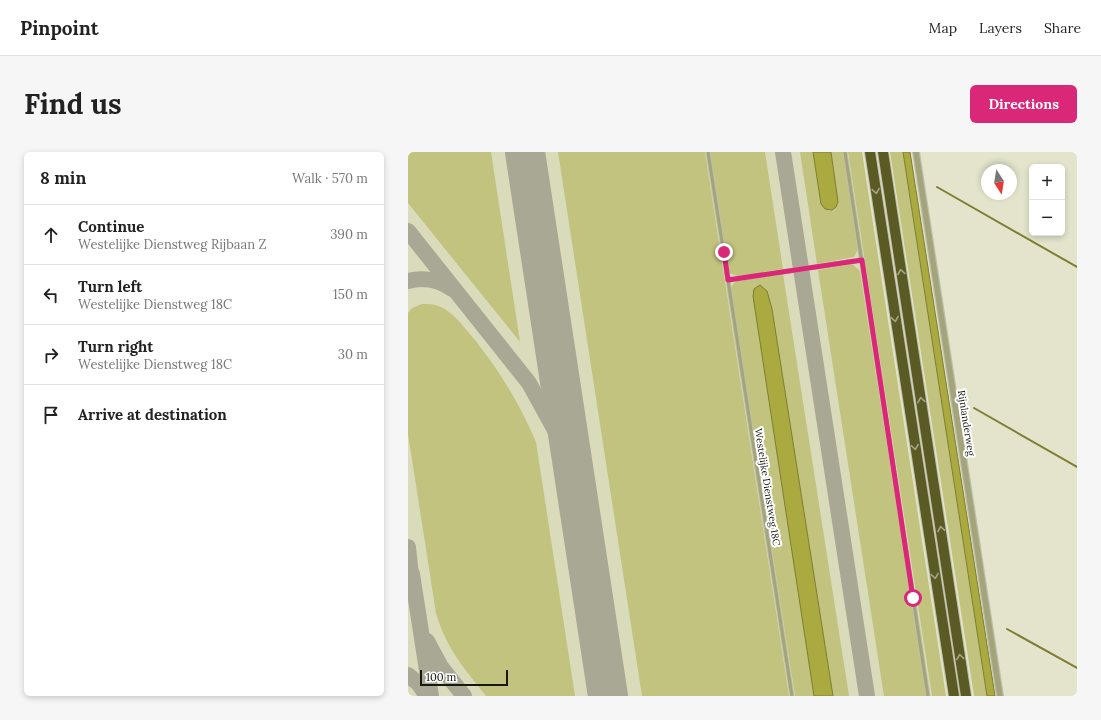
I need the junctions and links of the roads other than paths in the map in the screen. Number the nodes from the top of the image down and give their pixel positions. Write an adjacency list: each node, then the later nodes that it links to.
1 (708, 152): 7 (lane, Westelijke Dienstweg 18C)
2 (845, 152): 6 (lane)
3 (870, 152): 10 (highway, one-way to 10)
4 (882, 152): 11 (highway, one-way to 4)
5 (916, 152): 12 (street, Rijnlanderweg)
6 (862, 260): 7 (lane); 9 (lane)
7 (728, 280): 8 (lane, Westelijke Dienstweg 18C)
8 (792, 696)
9 (928, 696)
10 (954, 696)
11 (966, 696)
12 (1000, 696)

